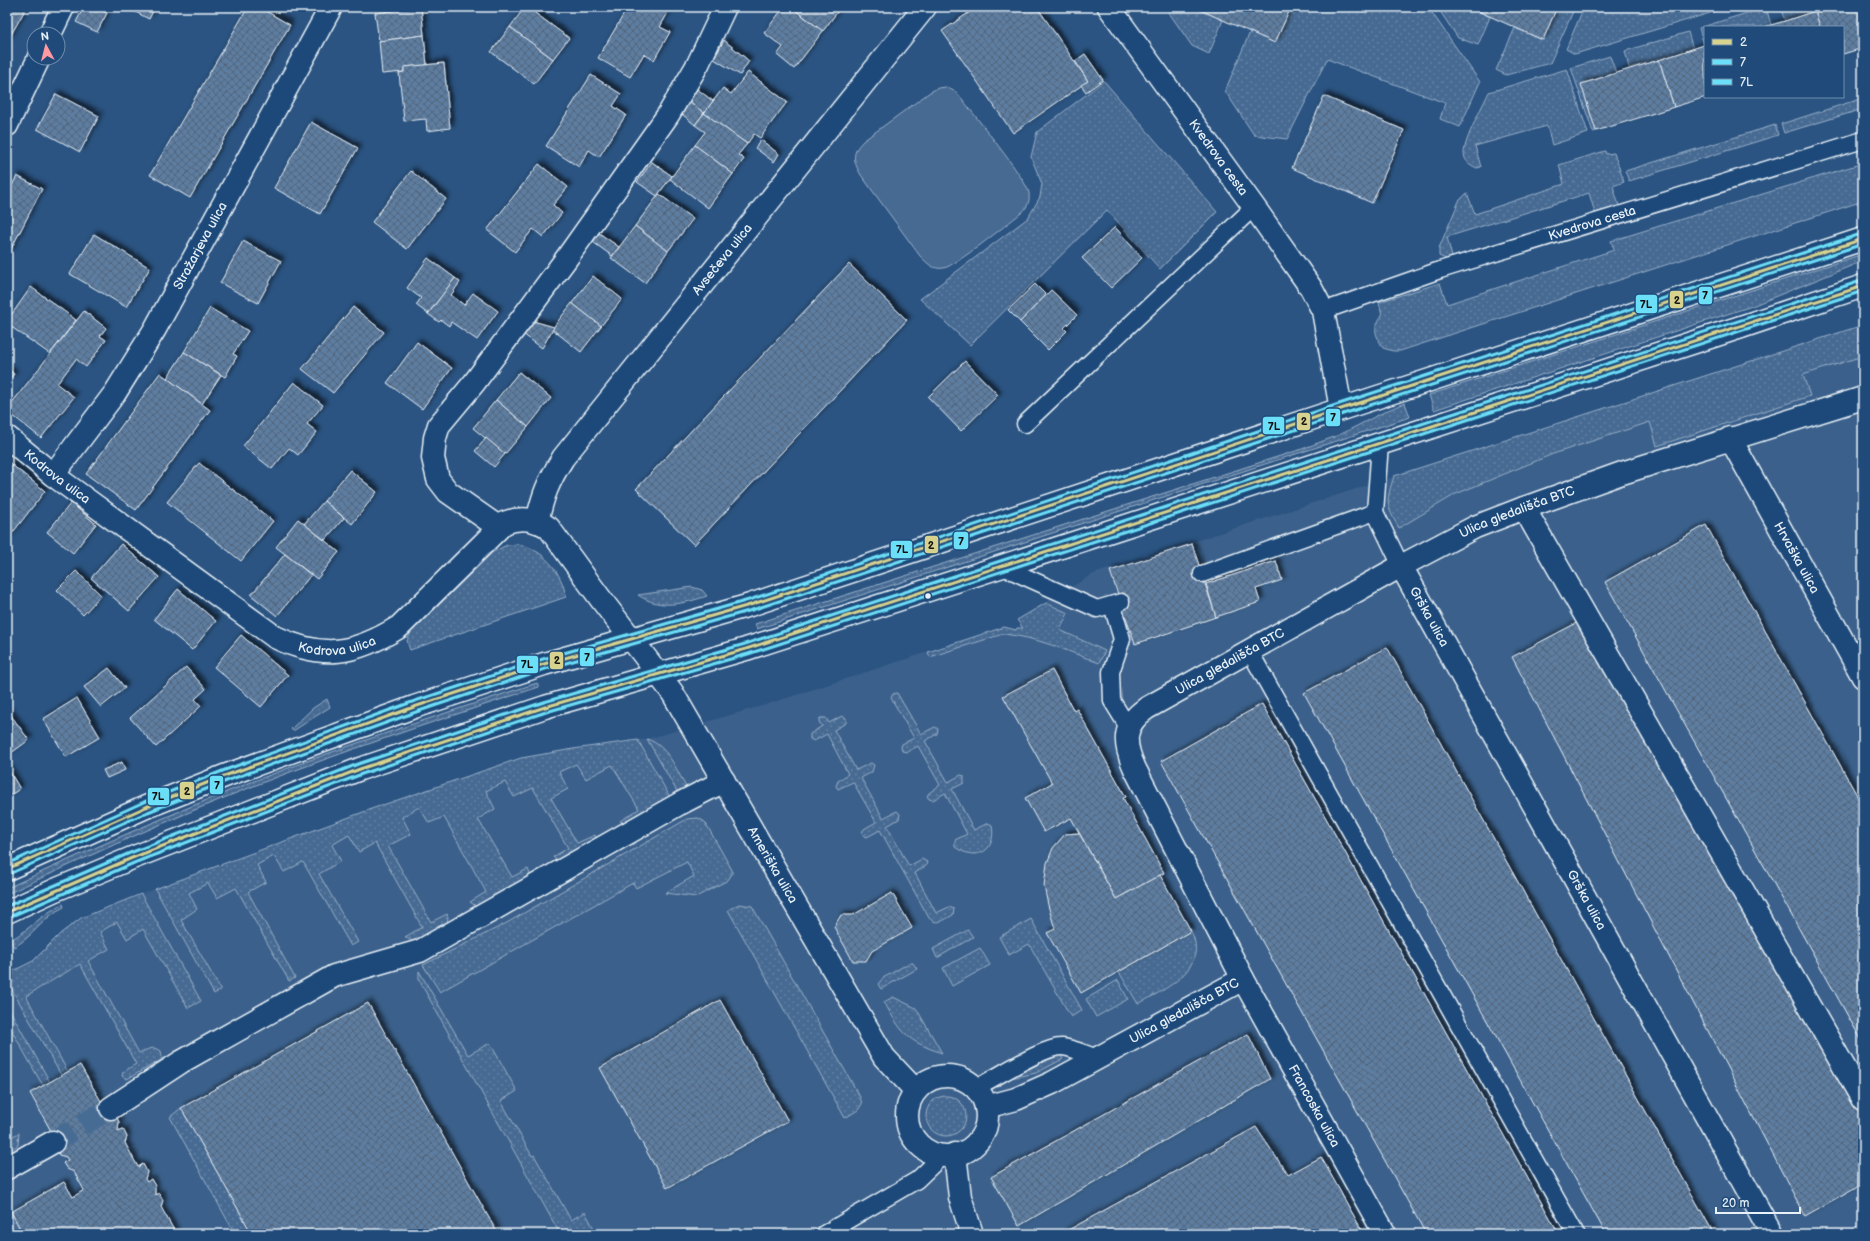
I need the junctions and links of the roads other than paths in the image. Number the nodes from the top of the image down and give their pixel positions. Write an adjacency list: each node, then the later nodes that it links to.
1 (63, 7): 6 (street)
2 (331, 7): 20 (street, Stražarjeva ulica)
3 (725, 7): 24 (street)
4 (925, 7): 23 (street, Avsečeva ulica)
5 (1109, 7): 10 (street, Kvedrova cesta)
6 (54, 26)
7 (35, 66): 8 (street)
8 (7, 125)
9 (1863, 140): 13 (lane, Kvedrova cesta)
10 (1254, 206): 13 (street, Kvedrova cesta); 16 (lane)
11 (1863, 239): 15 (street)
12 (1863, 286): 19 (street)
13 (1323, 311): 15 (street, Kvedrova cesta)
14 (1863, 398): 18 (street, Ulica gledališča BTC)
15 (1341, 409): 28 (street)
16 (1025, 424)
17 (7, 437): 20 (street, Kodrova ulica)
18 (1730, 438): 21 (street, Ulica gledališča BTC); 31 (street, Hrvaška ulica)
19 (1380, 444): 22 (lane); 25 (street)
20 (54, 475): 24 (street, Kodrova ulica)
21 (1524, 508): 26 (street, Ulica gledališča BTC); 40 (street)
22 (1375, 512): 26 (lane); 27 (lane)
23 (537, 522): 24 (street, Kodrova ulica); 28 (street, Kodrova ulica)
24 (498, 527)
25 (1001, 566): 30 (street); 32 (lane)
26 (1401, 566): 29 (street, Ulica gledališča BTC); 50 (street, Grška ulica)
27 (1202, 574)
28 (630, 639): 30 (street, Ameriška ulica); 34 (street)
29 (1249, 650): 32 (street, Ulica gledališča BTC); 49 (lane)
30 (658, 673): 33 (street, Ameriška ulica); 35 (street)
31 (1863, 677)
32 (1128, 727): 36 (street, Ulica gledališča BTC)
33 (724, 782): 39 (street, Ameriška ulica); 42 (street)
34 (7, 869)
35 (7, 912)
36 (1242, 979): 37 (street, Ulica gledališča BTC); 48 (street, Francoska ulica)
37 (1098, 1058): 38 (lane); 41 (street, Ulica gledališča BTC)
38 (975, 1088): 39 (street); 41 (street)
39 (916, 1090): 44 (street)
40 (1863, 1100)
41 (986, 1107): 44 (street)
42 (110, 1108)
43 (53, 1142): 45 (street)
44 (949, 1155): 46 (lane); 47 (street)
45 (7, 1168)
46 (824, 1234)
47 (972, 1234)
48 (1385, 1234)
49 (1576, 1234)
50 (1772, 1234)

